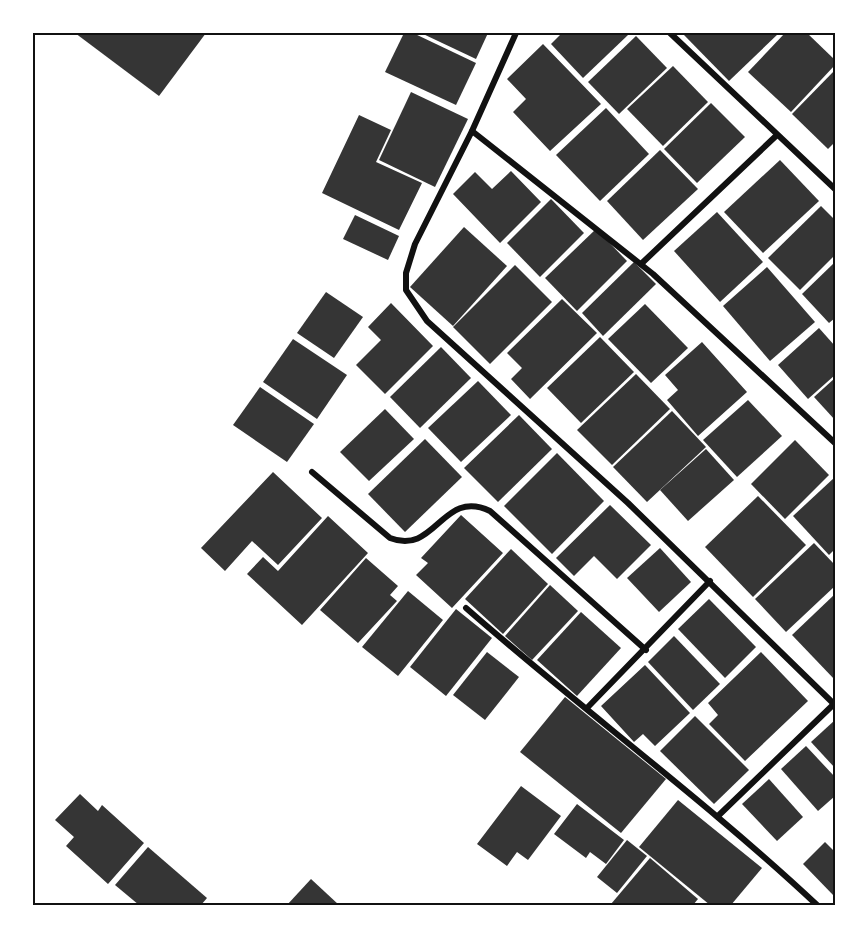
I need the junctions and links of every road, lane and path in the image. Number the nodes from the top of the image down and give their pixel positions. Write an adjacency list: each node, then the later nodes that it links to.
1 (516, 33): 3 (street)
2 (670, 33): 4 (street)
3 (472, 131): 6 (street); 9 (street)
4 (777, 135): 5 (street); 6 (street)
5 (835, 189)
6 (641, 264): 7 (street)
7 (835, 443)
8 (312, 472): 11 (street)
9 (710, 581): 11 (street); 12 (street)
10 (466, 608): 13 (street)
11 (646, 650): 13 (street)
12 (834, 704): 14 (street)
13 (587, 708): 14 (street)
14 (718, 816): 15 (street)
15 (817, 905)

